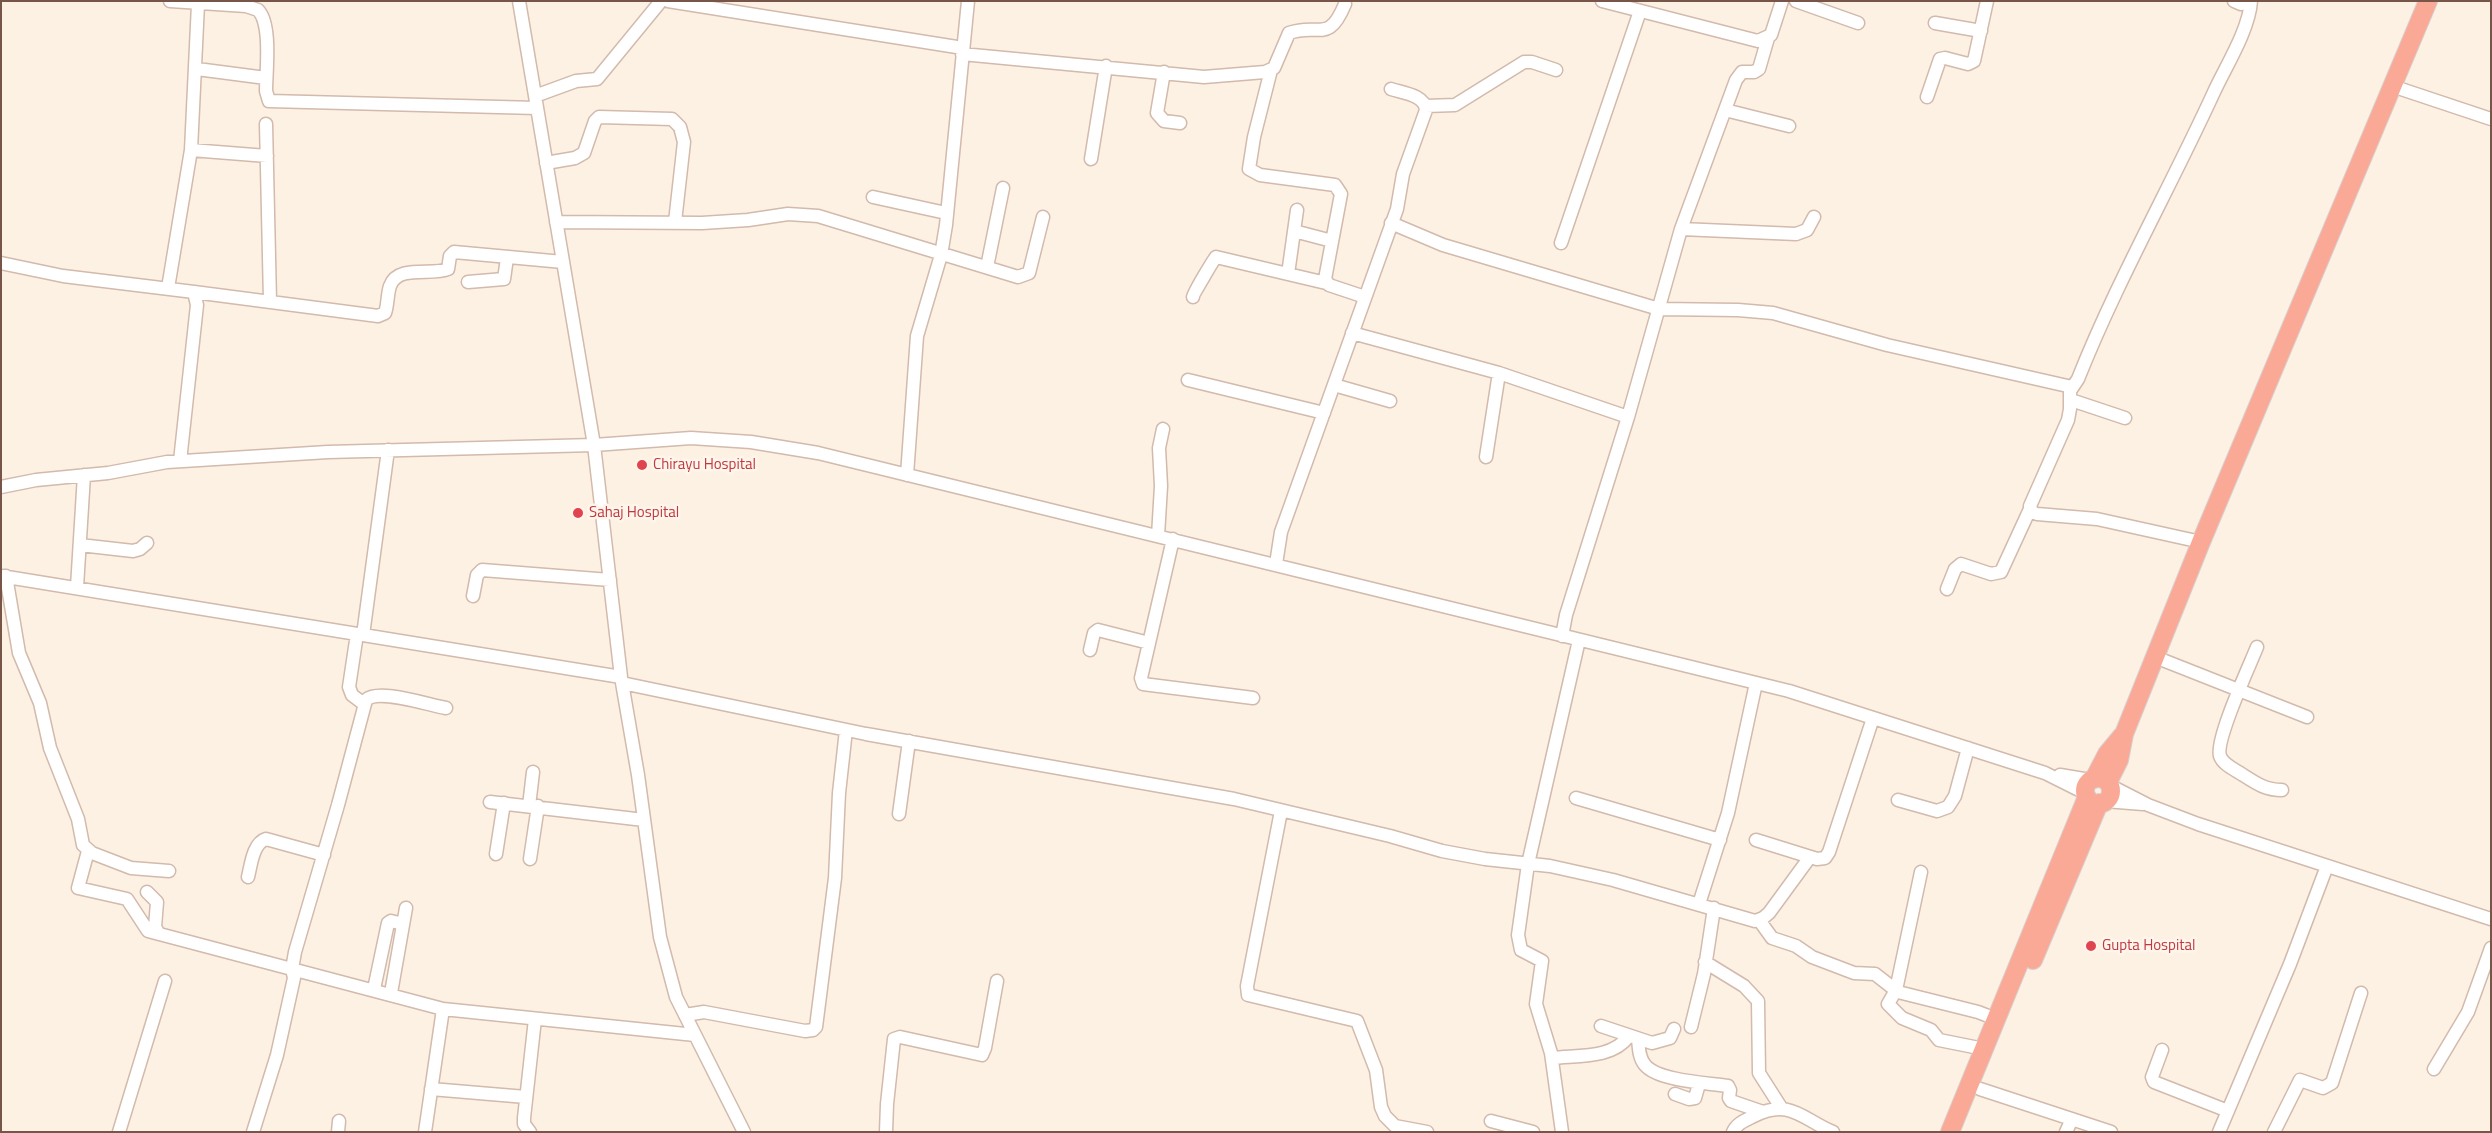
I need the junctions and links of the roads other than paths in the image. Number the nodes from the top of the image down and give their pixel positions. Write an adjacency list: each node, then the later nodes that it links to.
1 (170, 1): 14 (street)
2 (518, 1): 30 (street)
3 (661, 1): 30 (street)
4 (668, 1): 20 (street)
5 (968, 1): 20 (street)
6 (1602, 1): 15 (street)
7 (1782, 1): 19 (street)
8 (1796, 1): 16 (street)
9 (1987, 1): 18 (street)
10 (2234, 1): 11 (street)
11 (2251, 1): 72 (street)
12 (2428, 1): 27 (highway)
13 (1346, 2): 23 (street)
14 (198, 4): 22 (street); 26 (street)
15 (1640, 11): 19 (street); 53 (street)
16 (1858, 23)
17 (1935, 23): 18 (street)
18 (1981, 32): 29 (street)
19 (1768, 38): 32 (street)
20 (963, 51): 21 (street); 44 (street)
21 (1106, 66): 25 (street); 39 (street)
22 (197, 69): 26 (street); 37 (street)
23 (1272, 70): 25 (street); 52 (street)
24 (1556, 70): 31 (street)
25 (1164, 72): 34 (street)
26 (266, 78): 30 (street)
27 (2392, 86): 33 (street); 88 (highway)
28 (1391, 89): 31 (street)
29 (1927, 96)
30 (536, 102): 40 (street)
31 (1426, 106): 49 (street)
32 (1725, 110): 36 (street); 50 (street)
33 (2491, 119)
34 (1180, 123)
35 (266, 124): 38 (street)
36 (1789, 126)
37 (191, 150): 38 (street); 62 (street)
38 (267, 156): 66 (street)
39 (1091, 159)
40 (546, 163): 47 (street); 48 (street)
41 (1003, 188): 58 (street)
42 (873, 197): 44 (street)
43 (1297, 210): 51 (street)
44 (946, 214): 54 (street)
45 (1043, 217): 58 (street)
46 (1814, 217): 50 (street)
47 (556, 222): 48 (street); 56 (street)
48 (674, 222): 54 (street)
49 (1391, 223): 65 (street); 67 (street)
50 (1682, 228): 67 (street)
51 (1294, 231): 52 (street); 59 (street)
52 (1332, 241): 61 (street)
53 (1561, 243)
54 (940, 255): 58 (street); 83 (street)
55 (507, 258): 56 (street); 60 (street); 66 (street)
56 (563, 262): 78 (street)
57 (1, 263): 62 (street)
58 (988, 267)
59 (1288, 274): 61 (street); 64 (street)
60 (468, 282)
61 (1326, 283): 65 (street)
62 (168, 288): 63 (street)
63 (194, 292): 66 (street); 81 (street)
64 (1193, 297)
65 (1365, 297): 68 (street)
66 (270, 301)
67 (1659, 309): 72 (street); 75 (street)
68 (1352, 333): 69 (street); 71 (street)
69 (1499, 373): 75 (street); 80 (street)
70 (1188, 380): 74 (street)
71 (1334, 386): 73 (street); 74 (street)
72 (2071, 394): 76 (street); 85 (street)
73 (1390, 401)
74 (1324, 413): 91 (street)
75 (1628, 416): 98 (street)
76 (2125, 418)
77 (1162, 429): 86 (street)
78 (594, 444): 79 (street); 83 (street); 93 (street)
79 (388, 450): 81 (street); 97 (street)
80 (1486, 457)
81 (180, 461): 82 (street)
82 (84, 475): 84 (street); 90 (street)
83 (907, 475): 86 (street)
84 (1, 487)
85 (2030, 509): 88 (street); 95 (street)
86 (1158, 536): 87 (street)
87 (1173, 539): 91 (street); 100 (street)
88 (2200, 542): 103 (highway)
89 (147, 543): 90 (street)
90 (80, 545): 94 (street)
91 (1276, 564): 98 (street)
92 (3, 576): 94 (street); 128 (street)
93 (610, 580): 96 (street); 104 (street)
94 (77, 587): 97 (street)
95 (1947, 589)
96 (473, 596)
97 (360, 634): 104 (street); 108 (street)
98 (1562, 636): 99 (street)
99 (1580, 640): 105 (street); 133 (street)
100 (1149, 643): 102 (street); 107 (street)
101 (2257, 647): 106 (street)
102 (1090, 650)
103 (2155, 657): 106 (street); 116 (highway)
104 (621, 680): 112 (street); 125 (street)
105 (1756, 683): 111 (street); 126 (street)
106 (2239, 690): 110 (street); 117 (street)
107 (1253, 698)
108 (364, 704): 109 (street); 130 (street)
109 (446, 708)
110 (2307, 717)
111 (1873, 718): 114 (street); 131 (street)
112 (846, 730): 113 (street); 156 (street)
113 (909, 741): 123 (street); 124 (street)
114 (1968, 748): 116 (street); 119 (street)
115 (533, 772): 122 (street)
116 (2097, 790): 134 (street); 158 (highway); 170 (highway)
117 (2282, 790)
118 (1576, 798): 126 (street)
119 (1898, 800)
120 (490, 802): 121 (street)
121 (504, 803): 122 (street); 129 (street)
122 (534, 806): 125 (street); 132 (street)
123 (1281, 811): 133 (street); 185 (street)
124 (899, 814)
125 (644, 820): 156 (street)
126 (1720, 840): 139 (street)
127 (1756, 840): 131 (street)
128 (88, 851): 135 (street); 145 (street)
129 (496, 854)
130 (324, 855): 137 (street); 148 (street)
131 (1810, 857): 142 (street)
132 (530, 859)
133 (1528, 864): 139 (street); 166 (street)
134 (2327, 866): 143 (street); 174 (street)
135 (169, 871)
136 (1921, 872): 152 (street)
137 (248, 877)
138 (147, 892): 145 (street)
139 (1699, 904): 141 (street)
140 (406, 908): 144 (street)
141 (1714, 908): 142 (street); 147 (street)
142 (1759, 920): 152 (street)
143 (2491, 920)
144 (403, 924): 151 (street); 153 (street)
145 (159, 934): 148 (street)
146 (2491, 948): 167 (street)
147 (1705, 962): 160 (street); 173 (street)
148 (292, 969): 151 (street); 180 (street)
149 (165, 981): 179 (street)
150 (997, 981): 184 (street)
151 (374, 989): 153 (street)
152 (1896, 990): 158 (street); 164 (street)
153 (391, 993): 155 (street)
154 (2361, 993): 194 (street)
155 (443, 1008): 157 (street); 169 (street)
156 (685, 1015): 162 (street)
157 (535, 1019): 162 (street); 172 (street)
158 (1996, 1019): 164 (highway)
159 (1601, 1026): 163 (street)
160 (1691, 1027)
161 (1674, 1029): 163 (street)
162 (695, 1035): 183 (street)
163 (1634, 1038): 166 (street); 168 (street)
164 (1984, 1049): 189 (highway)
165 (2162, 1050): 174 (street)
166 (1552, 1058): 187 (street)
167 (2434, 1069)
168 (1698, 1084): 171 (street); 175 (street)
169 (431, 1088): 172 (street); 181 (street)
170 (1980, 1089): 176 (street); 190 (highway)
171 (1675, 1094)
172 (526, 1097): 182 (street)
173 (1782, 1109): 175 (street); 178 (street)
174 (2228, 1111): 193 (street)
175 (1763, 1112): 188 (street)
176 (2072, 1119): 191 (street); 192 (street)
177 (1491, 1121): 186 (street)
178 (1822, 1130)
179 (119, 1132)
180 (253, 1132)
181 (425, 1132)
182 (530, 1132)
183 (744, 1132)
184 (886, 1132)
185 (1427, 1132)
186 (1533, 1132)
187 (1562, 1132)
188 (1733, 1132)
189 (1950, 1132)
190 (1962, 1132)
191 (2066, 1132)
192 (2111, 1132)
193 (2219, 1132)
194 (2274, 1132)

